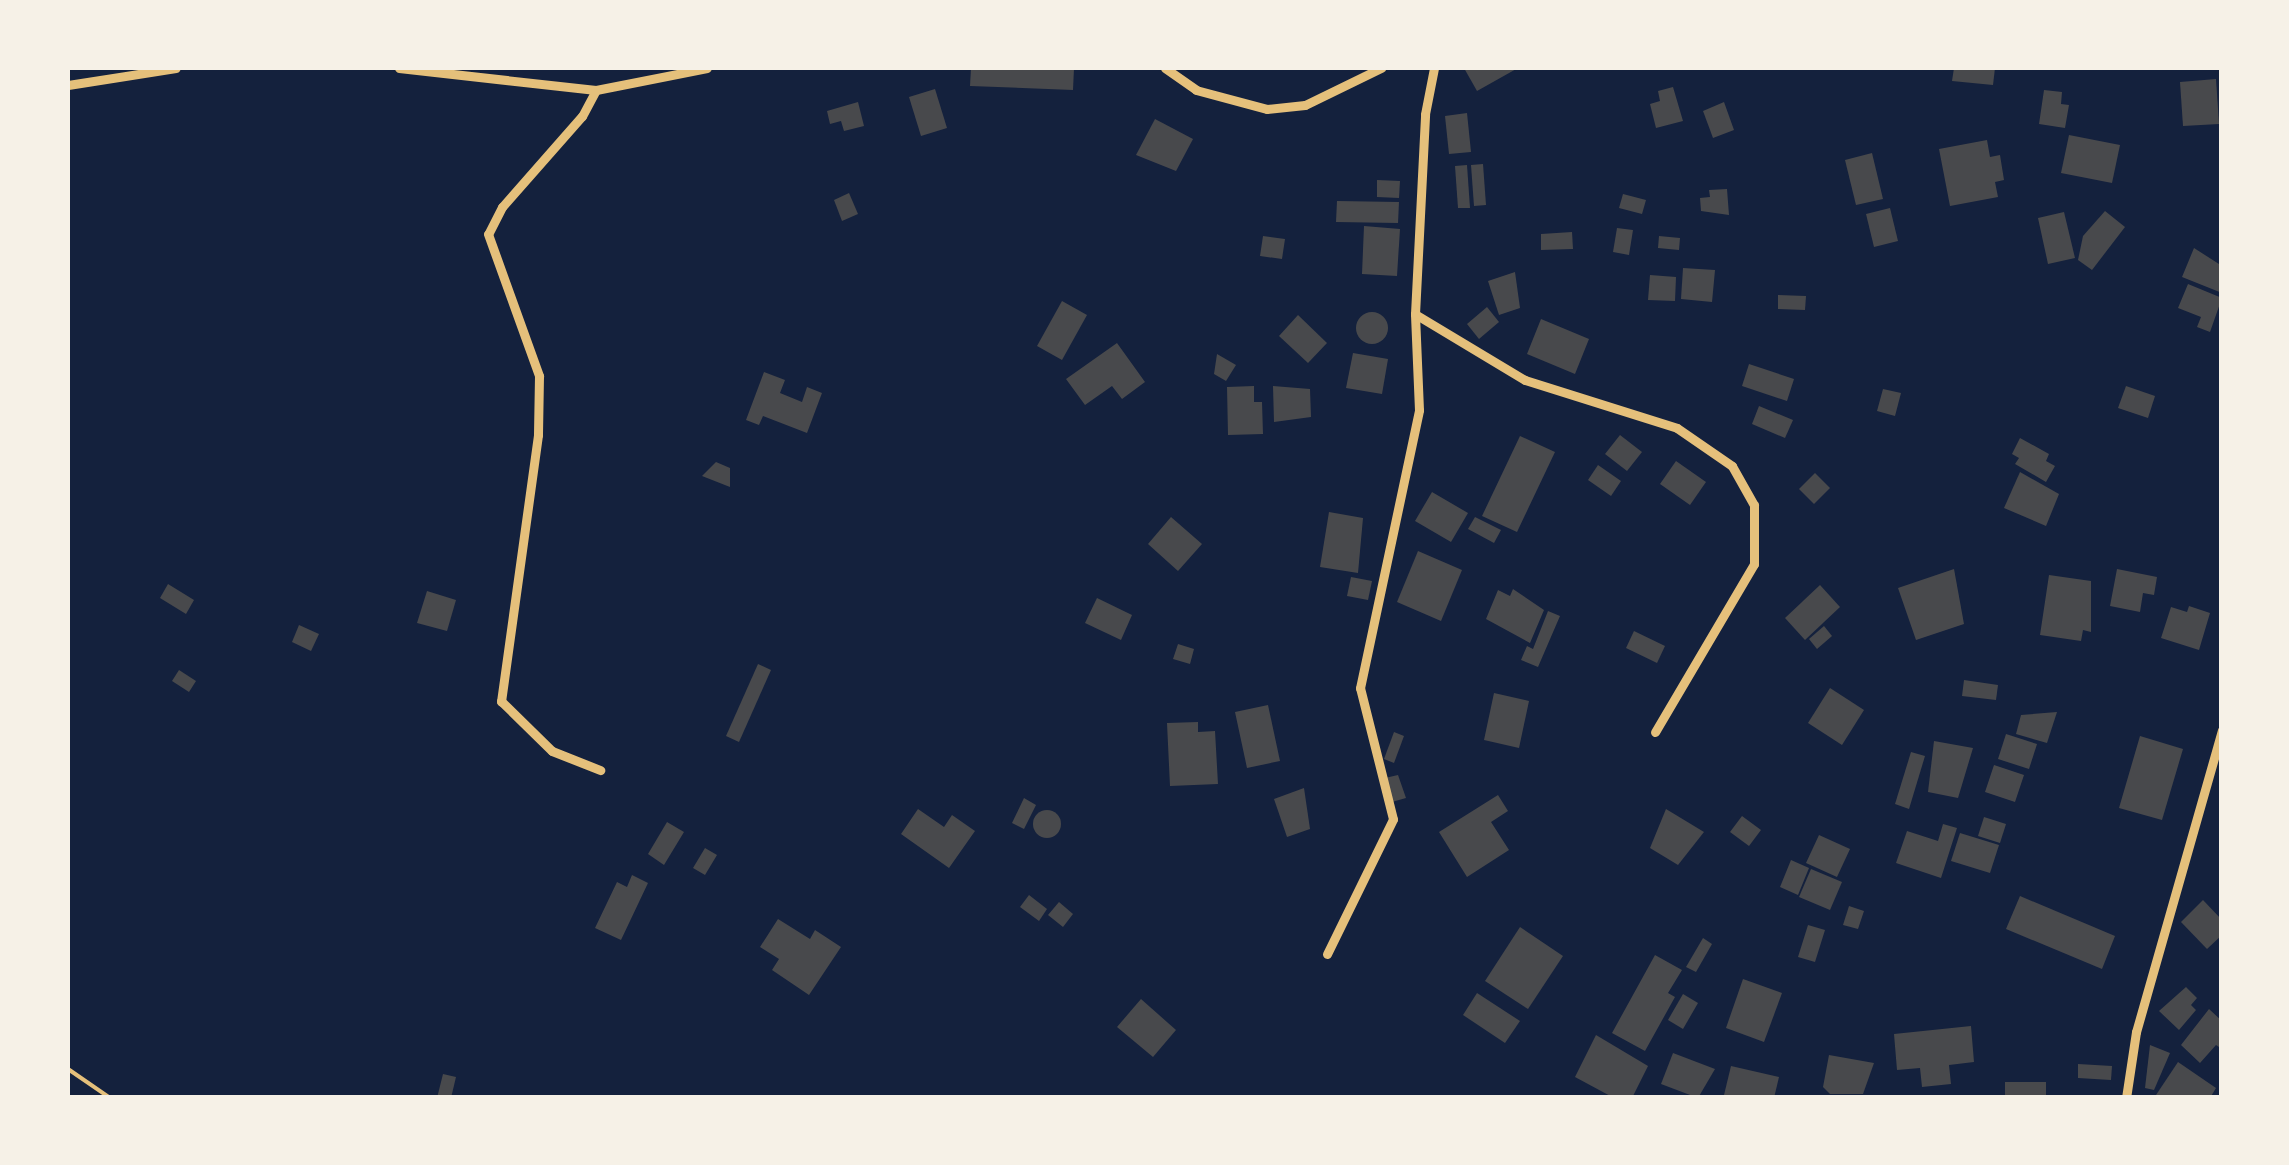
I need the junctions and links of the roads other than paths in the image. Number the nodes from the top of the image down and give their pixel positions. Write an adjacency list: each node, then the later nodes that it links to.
1 (176, 68): 7 (street)
2 (399, 68): 8 (street)
3 (708, 68): 8 (street)
4 (1165, 68): 5 (street)
5 (1382, 68)
6 (1434, 68): 9 (street)
7 (68, 86)
8 (596, 90): 12 (street)
9 (1414, 314): 11 (street); 13 (street)
10 (2222, 730): 14 (street)
11 (1655, 732)
12 (600, 770)
13 (1327, 954)
14 (2126, 1098)

